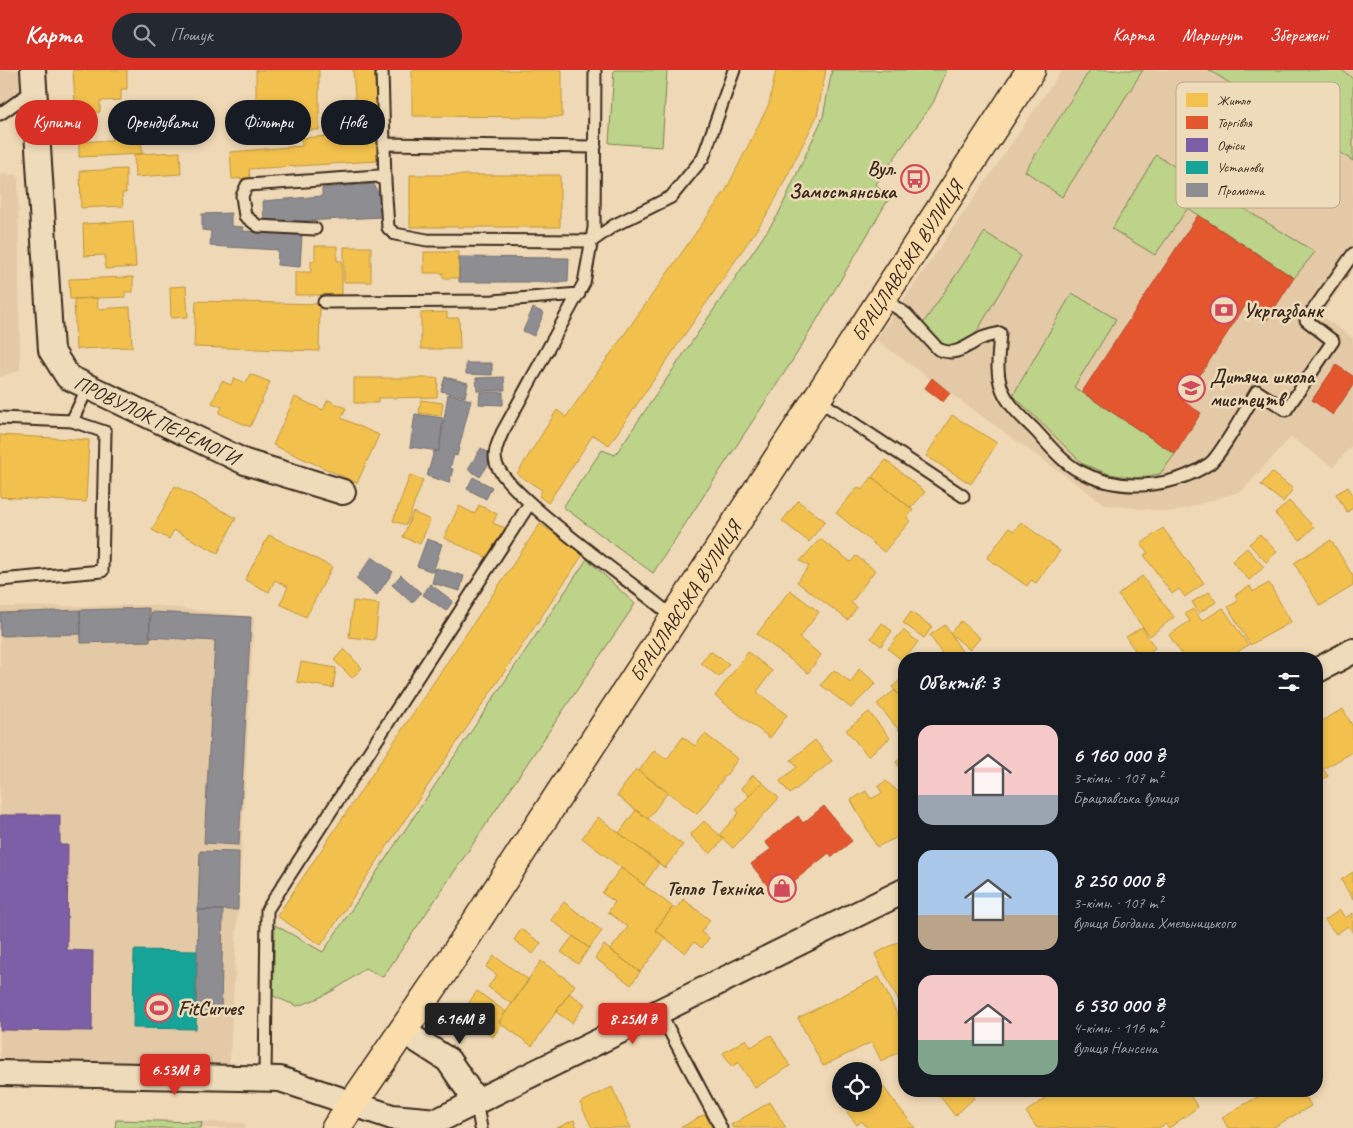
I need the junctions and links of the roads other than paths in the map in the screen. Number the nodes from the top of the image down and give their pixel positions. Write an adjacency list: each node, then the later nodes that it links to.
1 (382, 70): 6 (lane)
2 (595, 70): 10 (lane)
3 (734, 70): 13 (lane)
4 (1031, 70): 16 (main road, БРАЦЛАВСЬКА ВУЛИЦЯ)
5 (33, 80): 7 (lane); 18 (street, ПРОВУЛОК ПЕРЕМОГИ)
6 (383, 100)
7 (0, 114)
8 (385, 144): 10 (lane)
9 (384, 145): 11 (lane)
10 (595, 147): 13 (lane)
11 (385, 181): 12 (lane); 13 (lane)
12 (316, 229)
13 (592, 241): 15 (lane)
14 (1353, 254): 16 (lane)
15 (580, 294): 17 (lane); 24 (lane)
16 (882, 298): 19 (main road, БРАЦЛАВСЬКА ВУЛИЦЯ)
17 (324, 302)
18 (88, 386): 21 (lane); 22 (street, ПРОВУЛОК ПЕРЕМОГИ)
19 (817, 398): 23 (lane); 26 (main road, БРАЦЛАВСЬКА ВУЛИЦЯ)
20 (0, 418): 21 (lane)
21 (72, 421): 25 (lane)
22 (344, 492)
23 (963, 496)
24 (530, 503): 26 (lane); 33 (lane)
25 (0, 580)
26 (674, 618): 31 (main road, БРАЦЛАВСЬКА ВУЛИЦЯ)
27 (1353, 651): 28 (street)
28 (1323, 667)
29 (898, 894): 30 (street)
30 (659, 1011): 34 (street); 39 (lane)
31 (403, 1031): 34 (street); 35 (main road, БРАЦЛАВСЬКА ВУЛИЦЯ)
32 (0, 1073): 33 (street)
33 (265, 1078): 35 (street)
34 (476, 1101): 36 (street); 38 (lane)
35 (352, 1104): 36 (street); 37 (main road, БРАЦЛАВСЬКА ВУЛИЦЯ)
36 (431, 1125)
37 (336, 1128)
38 (480, 1128)
39 (721, 1128)

